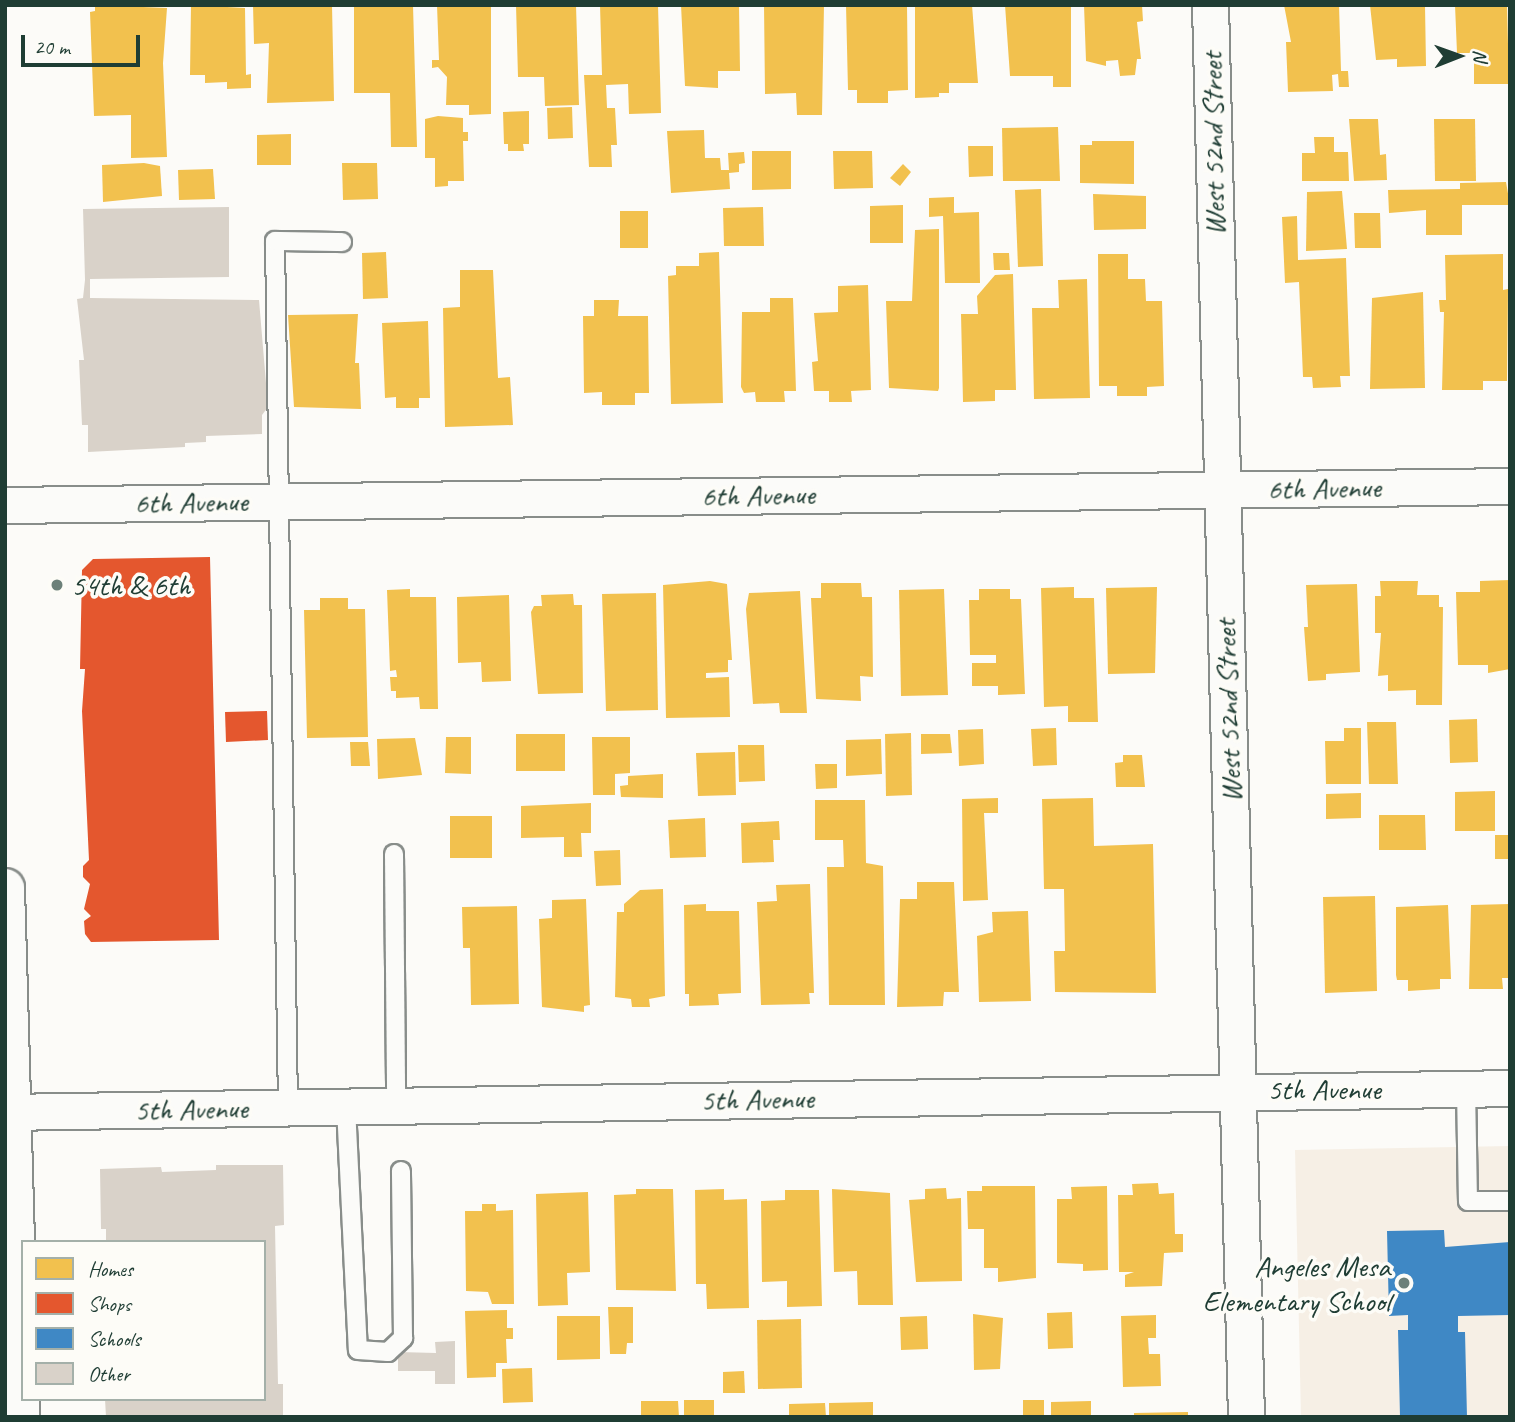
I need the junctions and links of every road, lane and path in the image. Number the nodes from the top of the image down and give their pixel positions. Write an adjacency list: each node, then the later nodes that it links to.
1 (1210, 5): 4 (street, West 52nd Street)
2 (342, 242): 5 (lane)
3 (1510, 486): 4 (street, 6th Avenue)
4 (1221, 490): 5 (street, 6th Avenue); 11 (street, West 52nd Street)
5 (281, 501): 6 (street, 6th Avenue); 12 (lane)
6 (5, 505)
7 (394, 854): 14 (lane)
8 (5, 888): 15 (street)
9 (1466, 1088): 10 (street, 5th Avenue); 11 (street, 5th Avenue); 17 (lane)
10 (1510, 1088)
11 (1238, 1090): 14 (street, 5th Avenue); 19 (street, West 52nd Street)
12 (288, 1107): 13 (street, 5th Avenue); 15 (street, 5th Avenue)
13 (346, 1107): 14 (street, 5th Avenue); 16 (lane)
14 (396, 1107)
15 (8, 1112): 18 (street)
16 (401, 1171)
17 (1510, 1201)
18 (19, 1417)
19 (1246, 1417)

